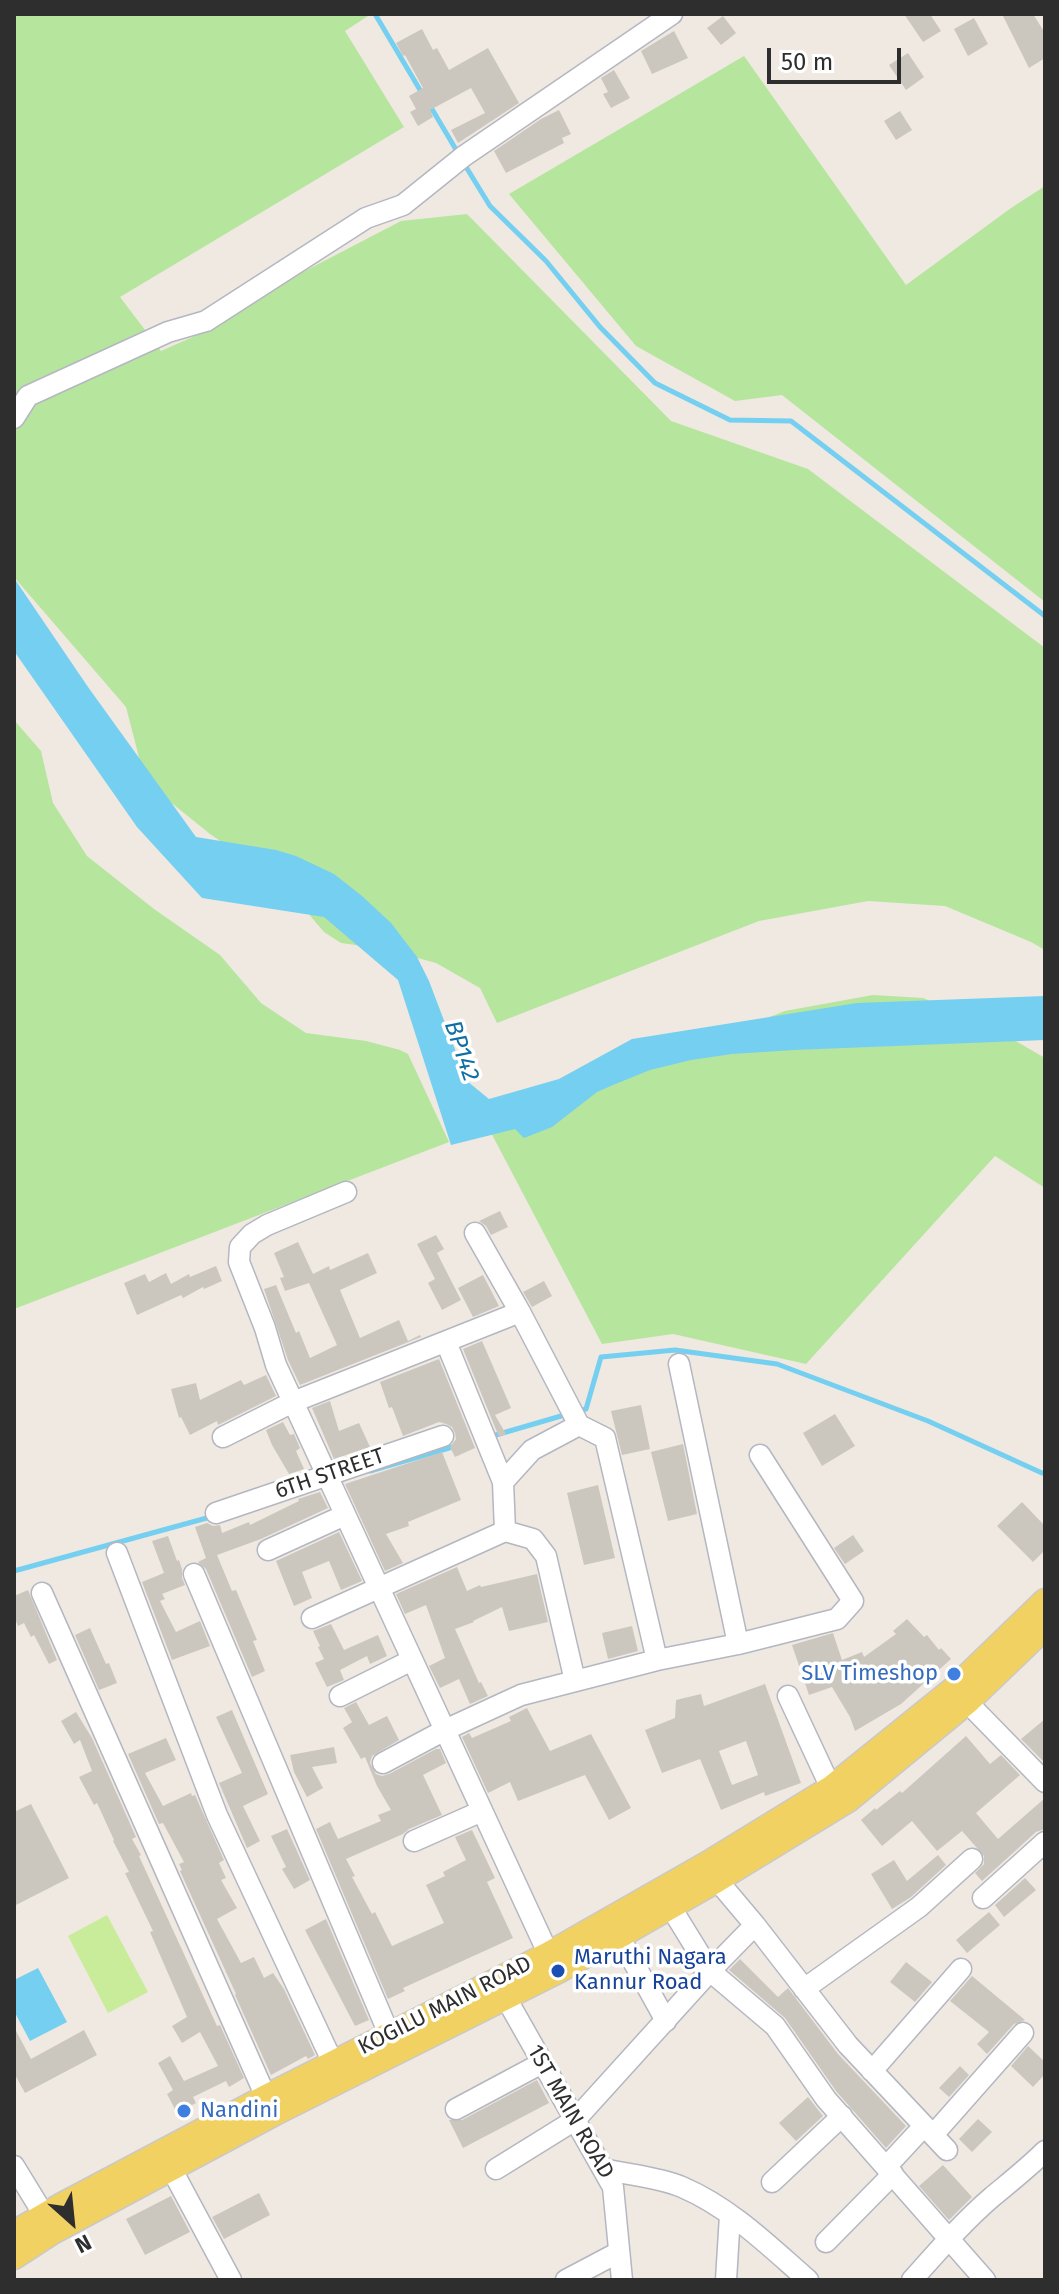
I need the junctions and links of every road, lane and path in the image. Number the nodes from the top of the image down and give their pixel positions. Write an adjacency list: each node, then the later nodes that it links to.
1 (672, 14): 2 (street)
2 (14, 418)
3 (346, 1192): 8 (street)
4 (475, 1233): 5 (street)
5 (520, 1312): 6 (street); 9 (street)
6 (446, 1342): 8 (street); 14 (street)
7 (679, 1364): 26 (street)
8 (293, 1402): 11 (street); 13 (street)
9 (579, 1425): 14 (street); 28 (street)
10 (443, 1436): 13 (street, 6TH STREET)
11 (223, 1437)
12 (760, 1455): 26 (street)
13 (327, 1475): 15 (street, 6TH STREET); 16 (street)
14 (503, 1482): 17 (street)
15 (216, 1513)
16 (345, 1515): 18 (street); 21 (street)
17 (505, 1531): 21 (street); 29 (street)
18 (268, 1550)
19 (117, 1553): 54 (street)
20 (194, 1574): 53 (street)
21 (379, 1587): 24 (street); 27 (street)
22 (42, 1593): 57 (street)
23 (1045, 1601): 36 (main road, KOGILU MAIN ROAD)
24 (312, 1618)
25 (1045, 1627): 32 (main road, KOGILU MAIN ROAD)
26 (738, 1644): 28 (street)
27 (412, 1660): 30 (street); 33 (street)
28 (657, 1660): 29 (street)
29 (575, 1681): 33 (street)
30 (340, 1696)
31 (788, 1696): 36 (street)
32 (967, 1702): 35 (street); 41 (main road, KOGILU MAIN ROAD)
33 (445, 1730): 34 (street); 37 (street)
34 (383, 1763)
35 (1045, 1782)
36 (831, 1788): 46 (main road, KOGILU MAIN ROAD)
37 (482, 1811): 38 (street); 46 (street)
38 (414, 1841)
39 (1045, 1842): 42 (street)
40 (972, 1859): 50 (street)
41 (717, 1880): 43 (main road, KOGILU MAIN ROAD); 44 (street)
42 (983, 1898)
43 (670, 1906): 45 (main road, KOGILU MAIN ROAD); 48 (street)
44 (755, 1925): 48 (street); 50 (street)
45 (619, 1936): 46 (main road, KOGILU MAIN ROAD); 51 (street)
46 (553, 1963): 49 (main road, KOGILU MAIN ROAD)
47 (961, 1969): 56 (street)
48 (710, 1971): 51 (street); 59 (street)
49 (500, 1988): 53 (main road, KOGILU MAIN ROAD); 55 (street, 1ST MAIN ROAD); 63 (main road, KOGILU MAIN ROAD)
50 (804, 1989): 56 (street)
51 (666, 2021): 60 (street)
52 (1023, 2033): 61 (street)
53 (389, 2034): 54 (main road, KOGILU MAIN ROAD)
54 (333, 2063): 57 (main road, KOGILU MAIN ROAD)
55 (542, 2063): 58 (street); 60 (street, 1ST MAIN ROAD)
56 (872, 2071): 61 (street)
57 (266, 2097): 63 (main road, KOGILU MAIN ROAD)
58 (456, 2109)
59 (842, 2116): 67 (street); 68 (street)
60 (575, 2120): 65 (street); 66 (street, 1ST MAIN ROAD)
61 (935, 2137): 67 (street)
62 (1045, 2151): 72 (street)
63 (166, 2160): 69 (main road, KOGILU MAIN ROAD); 75 (main road, KOGILU MAIN ROAD); 76 (street)
64 (14, 2166): 69 (street)
65 (496, 2169)
66 (603, 2169): 70 (street); 74 (street, 1ST MAIN ROAD)
67 (890, 2170): 72 (street); 73 (street)
68 (772, 2182)
69 (44, 2215): 71 (main road, KOGILU MAIN ROAD)
70 (730, 2215): 79 (street); 80 (street)
71 (14, 2233)
72 (949, 2239): 81 (street); 82 (street)
73 (826, 2242)
74 (619, 2252): 77 (street); 78 (street, 1ST MAIN ROAD)
75 (14, 2257)
76 (231, 2280)
77 (566, 2280)
78 (622, 2280)
79 (726, 2280)
80 (808, 2280)
81 (912, 2280)
82 (985, 2280)

